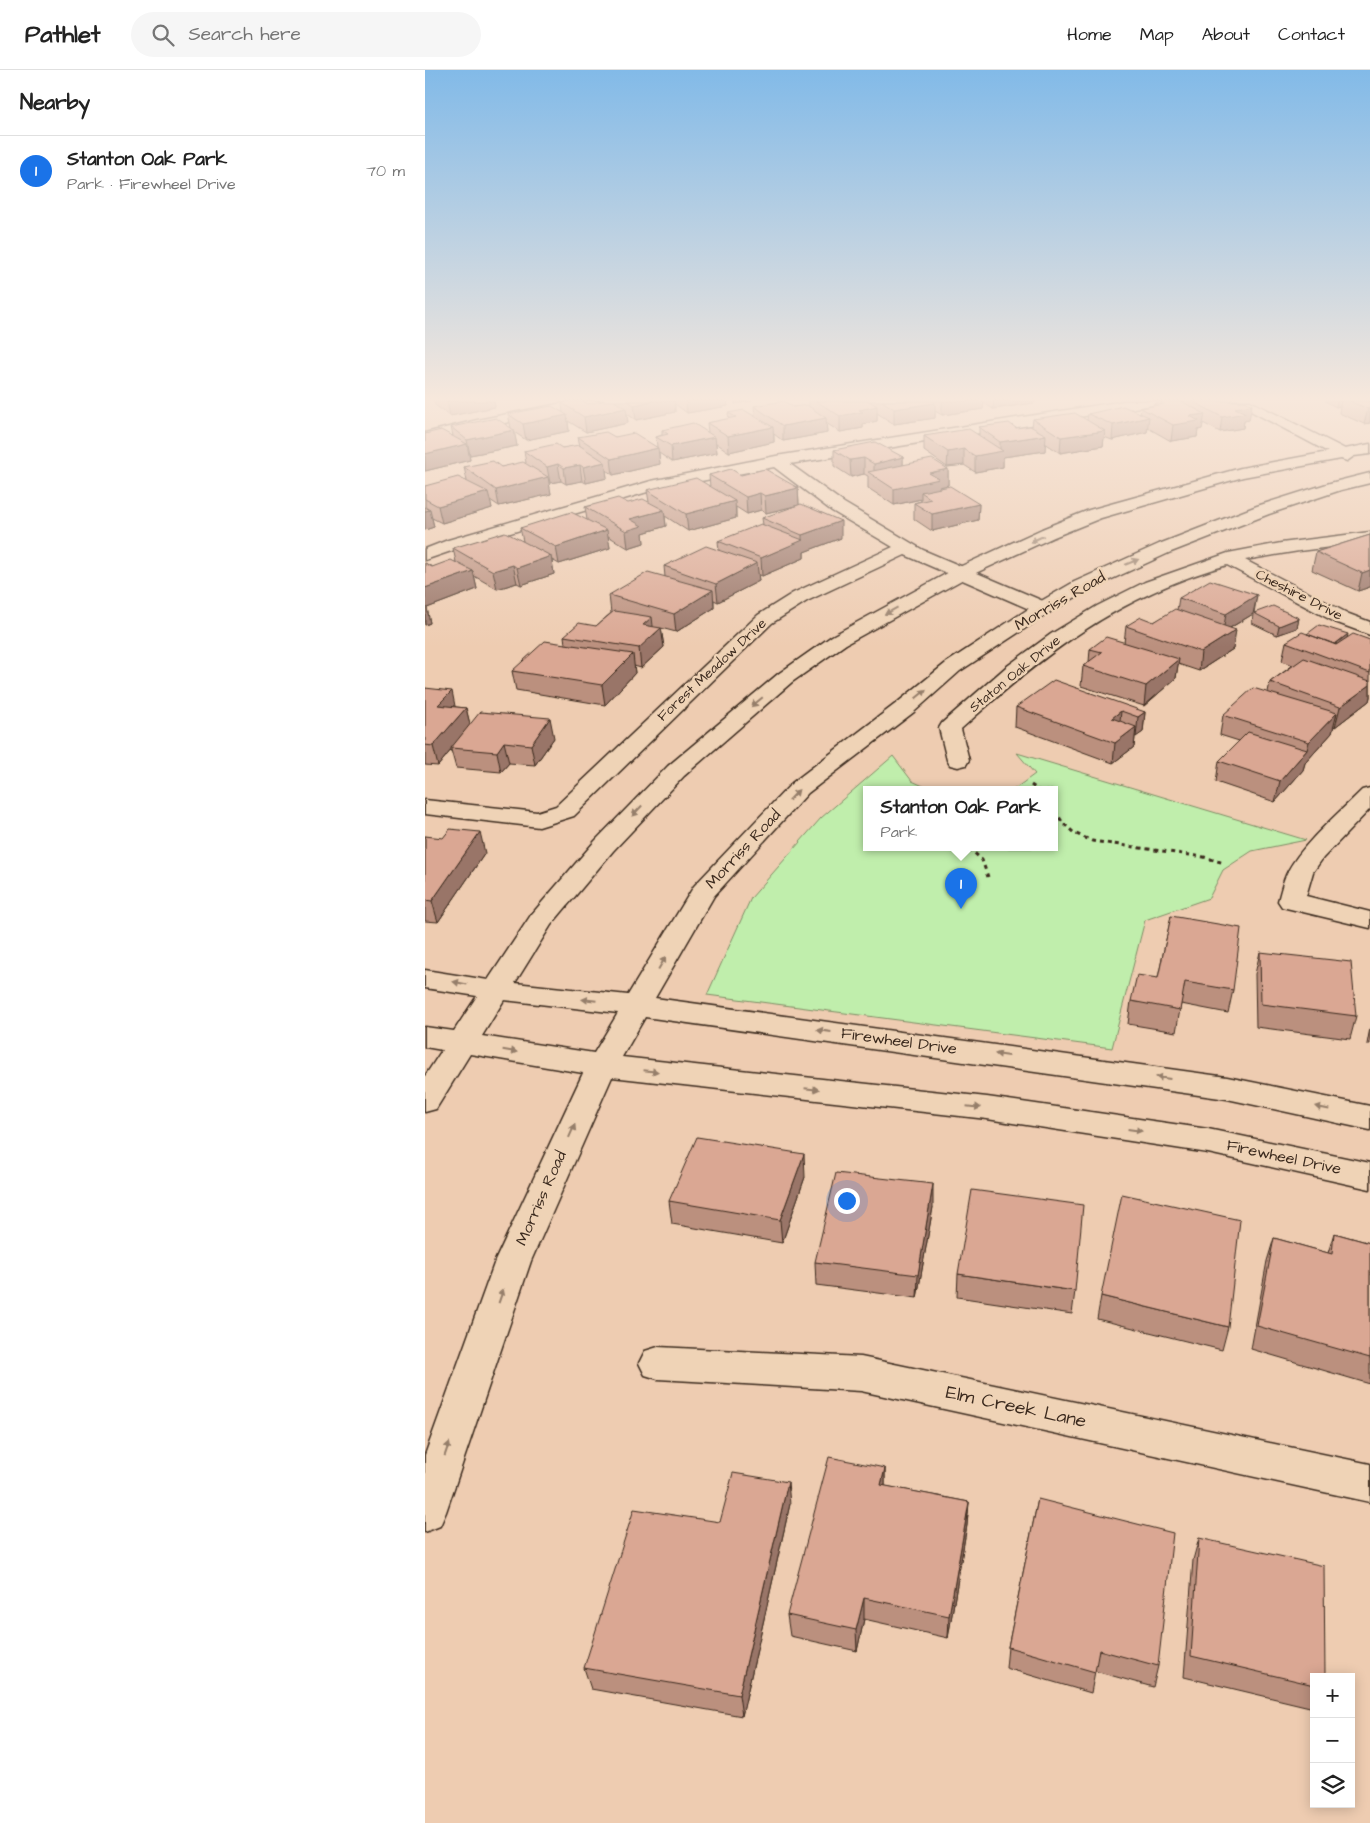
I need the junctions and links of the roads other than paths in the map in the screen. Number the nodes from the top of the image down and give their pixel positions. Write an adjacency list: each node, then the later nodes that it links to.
1 (667, 483): 7 (street)
2 (805, 483): 6 (street)
3 (1209, 483): 9 (street, one-way to 9)
4 (1350, 483): 10 (street, Morriss Road, one-way to 4)
5 (1370, 537): 8 (street, Staton Oak Drive)
6 (905, 548): 9 (street); 14 (street, Forest Meadow Drive)
7 (425, 554)
8 (1228, 558): 11 (street, Cheshire Drive); 12 (street, Staton Oak Drive)
9 (961, 573): 10 (street); 17 (street, one-way to 17)
10 (1043, 608): 18 (street, Morriss Road, one-way to 10)
11 (1370, 629)
12 (958, 760)
13 (1370, 795): 15 (street)
14 (425, 807)
15 (1370, 920)
16 (425, 978): 17 (street, Firewheel Drive, one-way to 16)
17 (495, 990): 18 (street, Firewheel Drive, one-way to 17); 20 (street)
18 (637, 1005): 21 (street, Morriss Road); 23 (street, Firewheel Drive, one-way to 18)
19 (425, 1037): 20 (street, Firewheel Drive)
20 (462, 1044): 21 (street, Firewheel Drive, one-way to 21); 22 (street)
21 (602, 1065): 24 (street, Firewheel Drive, one-way to 24); 27 (street, Morriss Road, one-way to 21)
22 (425, 1101)
23 (1370, 1118)
24 (1370, 1176)
25 (658, 1363): 26 (street, Elm Creek Lane)
26 (1370, 1483)
27 (425, 1512)

